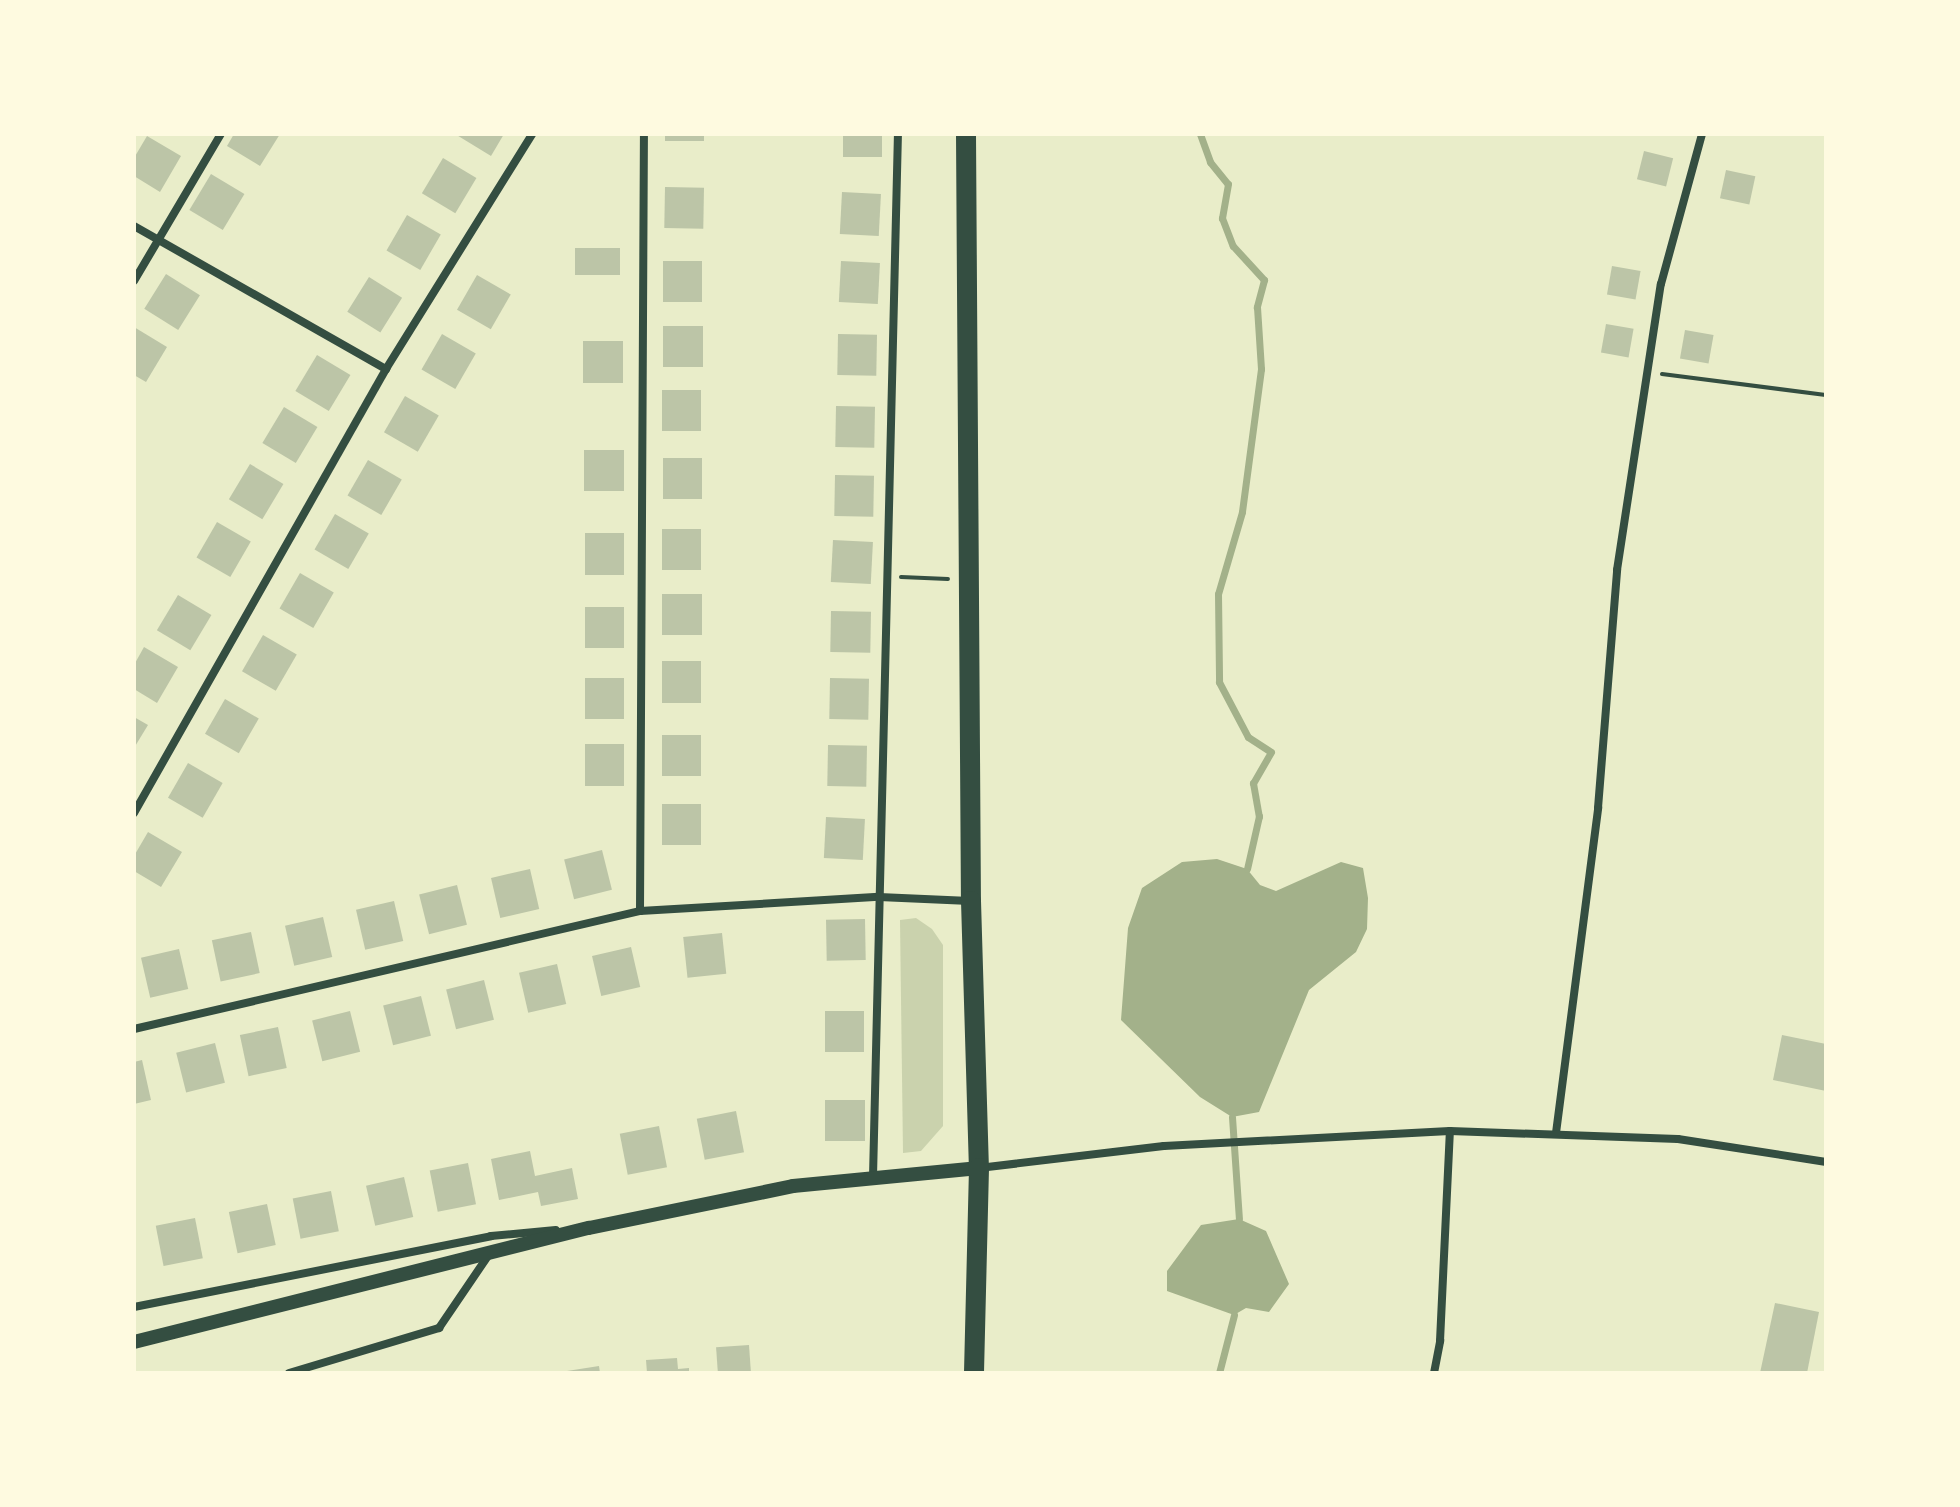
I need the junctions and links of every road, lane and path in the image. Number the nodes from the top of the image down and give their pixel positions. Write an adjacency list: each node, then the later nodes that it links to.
1 (221, 134): 8 (street)
2 (532, 134): 10 (street)
3 (644, 134): 18 (street)
4 (898, 134): 13 (street)
5 (966, 134): 14 (main road)
6 (1702, 134): 11 (street)
7 (134, 226): 8 (street)
8 (158, 240): 9 (street); 10 (street)
9 (134, 281)
10 (386, 369): 15 (street)
11 (1647, 372): 12 (path); 21 (street)
12 (1826, 395)
13 (887, 576): 14 (path); 16 (street)
14 (967, 580): 17 (main road)
15 (134, 813)
16 (879, 897): 17 (street); 18 (street); 24 (street)
17 (971, 901): 23 (main road)
18 (640, 911): 19 (street)
19 (134, 1029)
20 (1450, 1131): 21 (street); 23 (street); 31 (street)
21 (1556, 1133): 22 (street)
22 (1826, 1162)
23 (979, 1168): 24 (street); 30 (main road)
24 (873, 1177): 25 (street)
25 (589, 1228): 26 (street); 27 (street)
26 (492, 1249): 28 (street); 29 (street)
27 (134, 1307)
28 (134, 1342)
29 (289, 1373)
30 (974, 1373)
31 (1434, 1373)

